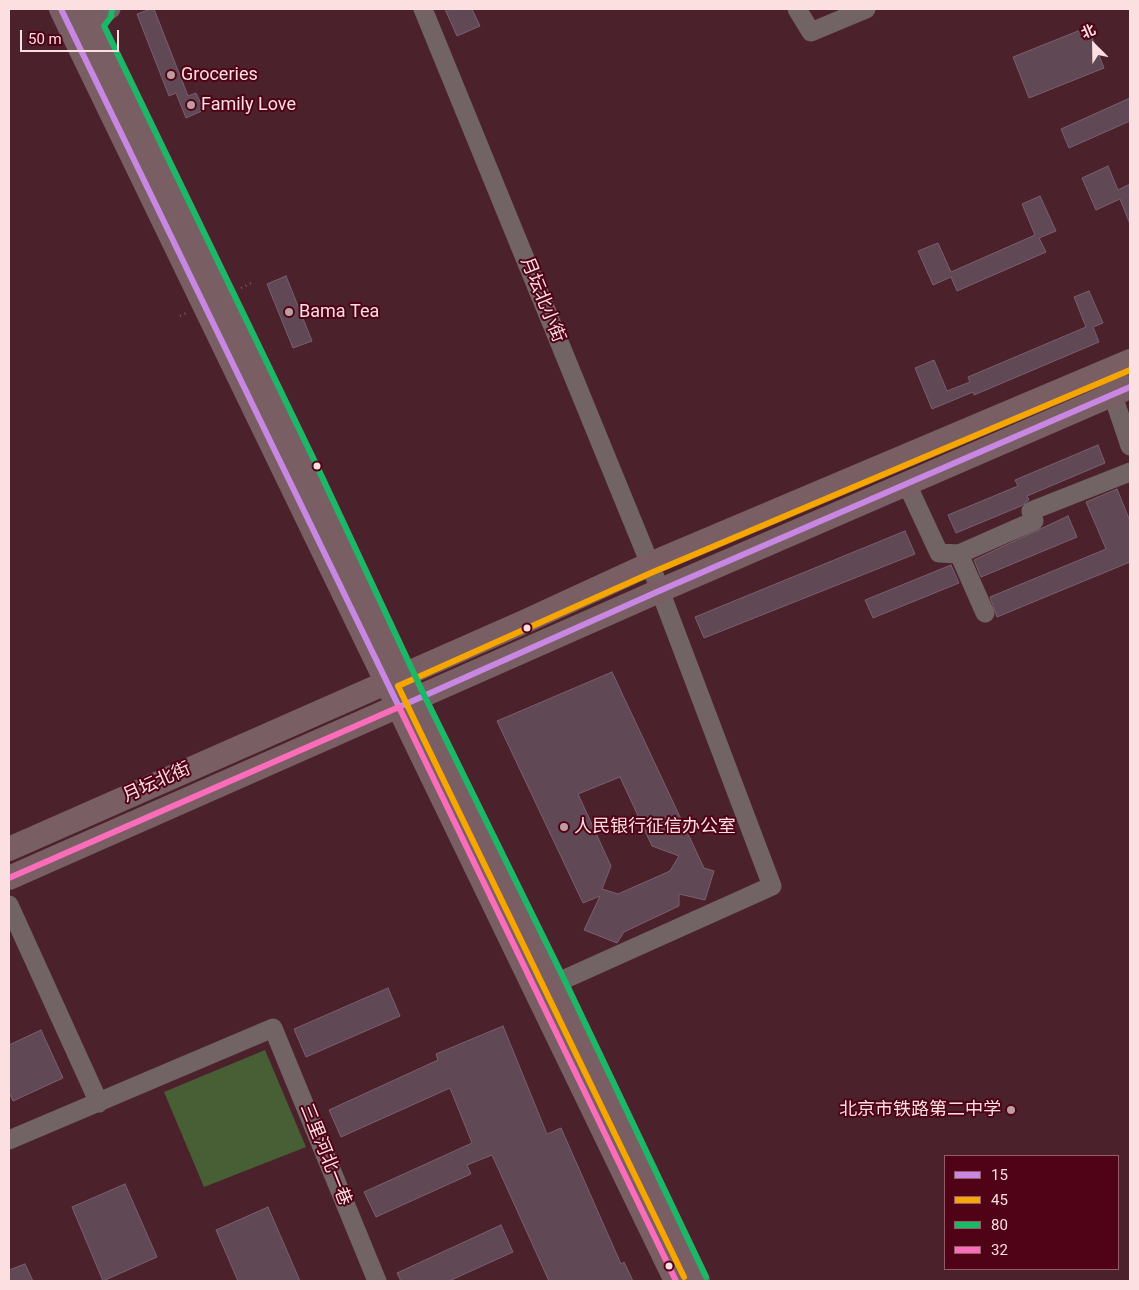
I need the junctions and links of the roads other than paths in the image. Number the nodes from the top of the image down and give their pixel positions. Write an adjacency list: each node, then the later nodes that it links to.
1 (61, 9): 16 (main road)
2 (423, 9): 13 (street, 月坛北小街)
3 (797, 9): 4 (street)
4 (866, 9)
5 (99, 13): 16 (main road)
6 (1130, 361): 7 (main road, 月坛北街)
7 (1104, 372): 8 (street); 13 (main road, 月坛北街)
8 (1122, 391): 9 (street); 11 (main road, 月坛北街)
9 (1130, 446)
10 (1130, 472): 12 (street)
11 (905, 485): 12 (street); 14 (main road, 月坛北街)
12 (958, 554): 15 (street)
13 (650, 564): 14 (street, 月坛北小街); 16 (main road, 月坛北街)
14 (659, 591): 17 (main road, 月坛北街); 21 (street, 月坛北小街)
15 (985, 613)
16 (396, 678): 17 (main road); 18 (main road, 月坛北街)
17 (407, 703): 19 (main road, 月坛北街); 21 (main road); 25 (main road)
18 (9, 849)
19 (9, 878)
20 (9, 906): 22 (street)
21 (556, 983): 26 (main road)
22 (99, 1103): 23 (street); 24 (street, 三里河北一巷)
23 (9, 1140)
24 (377, 1281)
25 (676, 1281)
26 (698, 1281)

